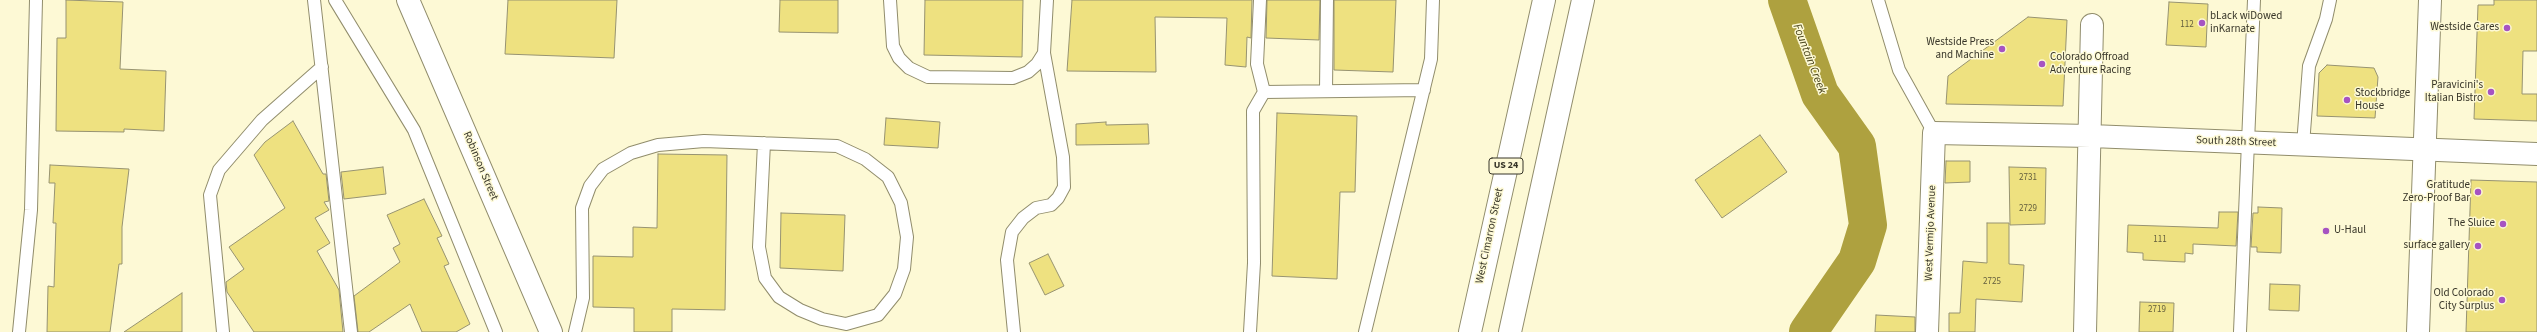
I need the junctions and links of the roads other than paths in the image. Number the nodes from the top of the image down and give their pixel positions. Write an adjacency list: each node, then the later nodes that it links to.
1 (36, 0): 29 (lane)
2 (314, 0): 18 (lane)
3 (335, 0): 32 (lane)
4 (408, 0): 33 (main road, Robinson Street)
5 (890, 0): 17 (lane)
6 (1047, 0): 17 (lane)
7 (1260, 0): 21 (lane)
8 (1326, 0): 20 (lane)
9 (1433, 0): 19 (lane)
10 (1544, 0): 38 (main road, West Cimarron Street / US 24)
11 (1583, 0): 39 (main road)
12 (1878, 0): 22 (lane)
13 (2254, 0): 25 (lane)
14 (2330, 0): 26 (lane)
15 (2430, 0): 27 (main road)
16 (2092, 25): 23 (main road)
17 (1044, 53): 35 (lane)
18 (322, 67): 30 (lane); 31 (lane)
19 (1424, 90): 20 (lane); 37 (lane)
20 (1326, 91): 21 (lane)
21 (1264, 92): 36 (lane)
22 (1934, 133): 23 (main road, South 28th Street); 40 (main road, West Vermijo Avenue)
23 (2091, 136): 25 (main road, South 28th Street); 41 (main road)
24 (764, 143): 24 (lane); 34 (lane)
25 (2247, 143): 26 (main road, South 28th Street); 42 (lane)
26 (2303, 145): 27 (main road, South 28th Street)
27 (2425, 150): 28 (main road, South 28th Street); 43 (main road)
28 (2537, 154)
29 (19, 332)
30 (223, 332)
31 (351, 332)
32 (496, 332)
33 (551, 332)
34 (575, 332)
35 (1014, 332)
36 (1250, 332)
37 (1365, 332)
38 (1470, 332)
39 (1510, 332)
40 (1927, 332)
41 (2085, 332)
42 (2240, 332)
43 (2418, 332)

